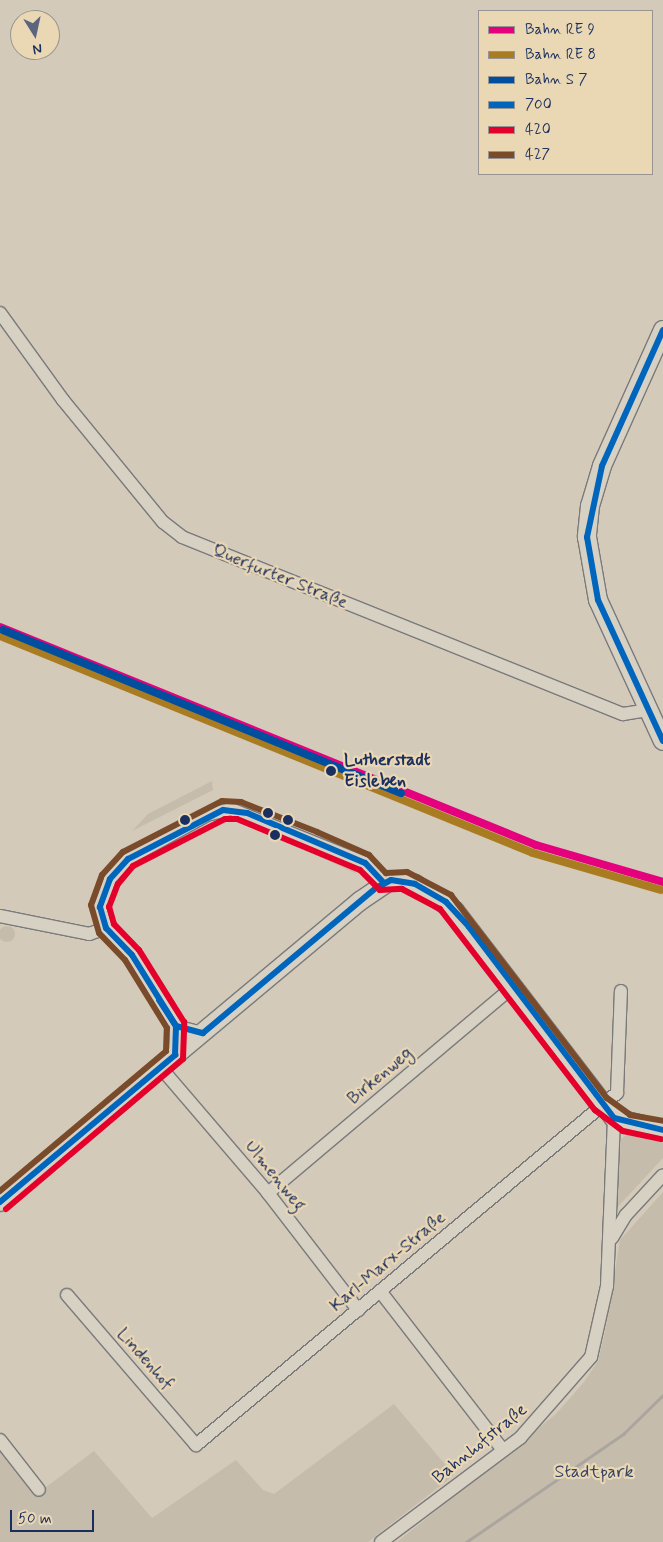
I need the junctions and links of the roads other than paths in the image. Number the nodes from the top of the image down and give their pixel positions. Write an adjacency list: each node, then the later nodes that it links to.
1 (0, 313): 3 (street, Querfurter Straße)
2 (663, 330): 3 (main road)
3 (648, 710): 4 (main road)
4 (663, 741)
5 (384, 882): 7 (street); 8 (main road); 11 (main road)
6 (0, 916): 7 (street)
7 (106, 928): 10 (street)
8 (514, 986): 14 (main road); 18 (street, Birkenweg)
9 (621, 990): 14 (street, Karl-Marx-Straße)
10 (176, 1026): 11 (street); 12 (street)
11 (204, 1033): 12 (main road)
12 (175, 1056): 13 (main road)
13 (160, 1068): 18 (street, Ulmenweg); 19 (main road)
14 (601, 1104): 15 (main road); 21 (street, Karl-Marx-Straße)
15 (614, 1118): 16 (main road); 20 (street, Bahnhofstraße)
16 (663, 1130)
17 (663, 1175): 20 (street, Bahnhofstraße)
18 (268, 1193): 23 (street, Ulmenweg)
19 (0, 1202)
20 (610, 1243): 26 (street, Bahnhofstraße)
21 (380, 1291): 23 (street, Karl-Marx-Straße); 26 (street)
22 (67, 1295): 25 (street, Lindenhof)
23 (358, 1310): 25 (street, Karl-Marx-Straße)
24 (0, 1440): 27 (street)
25 (196, 1445)
26 (503, 1450): 28 (street, Bahnhofstraße)
27 (38, 1490)
28 (381, 1542)

